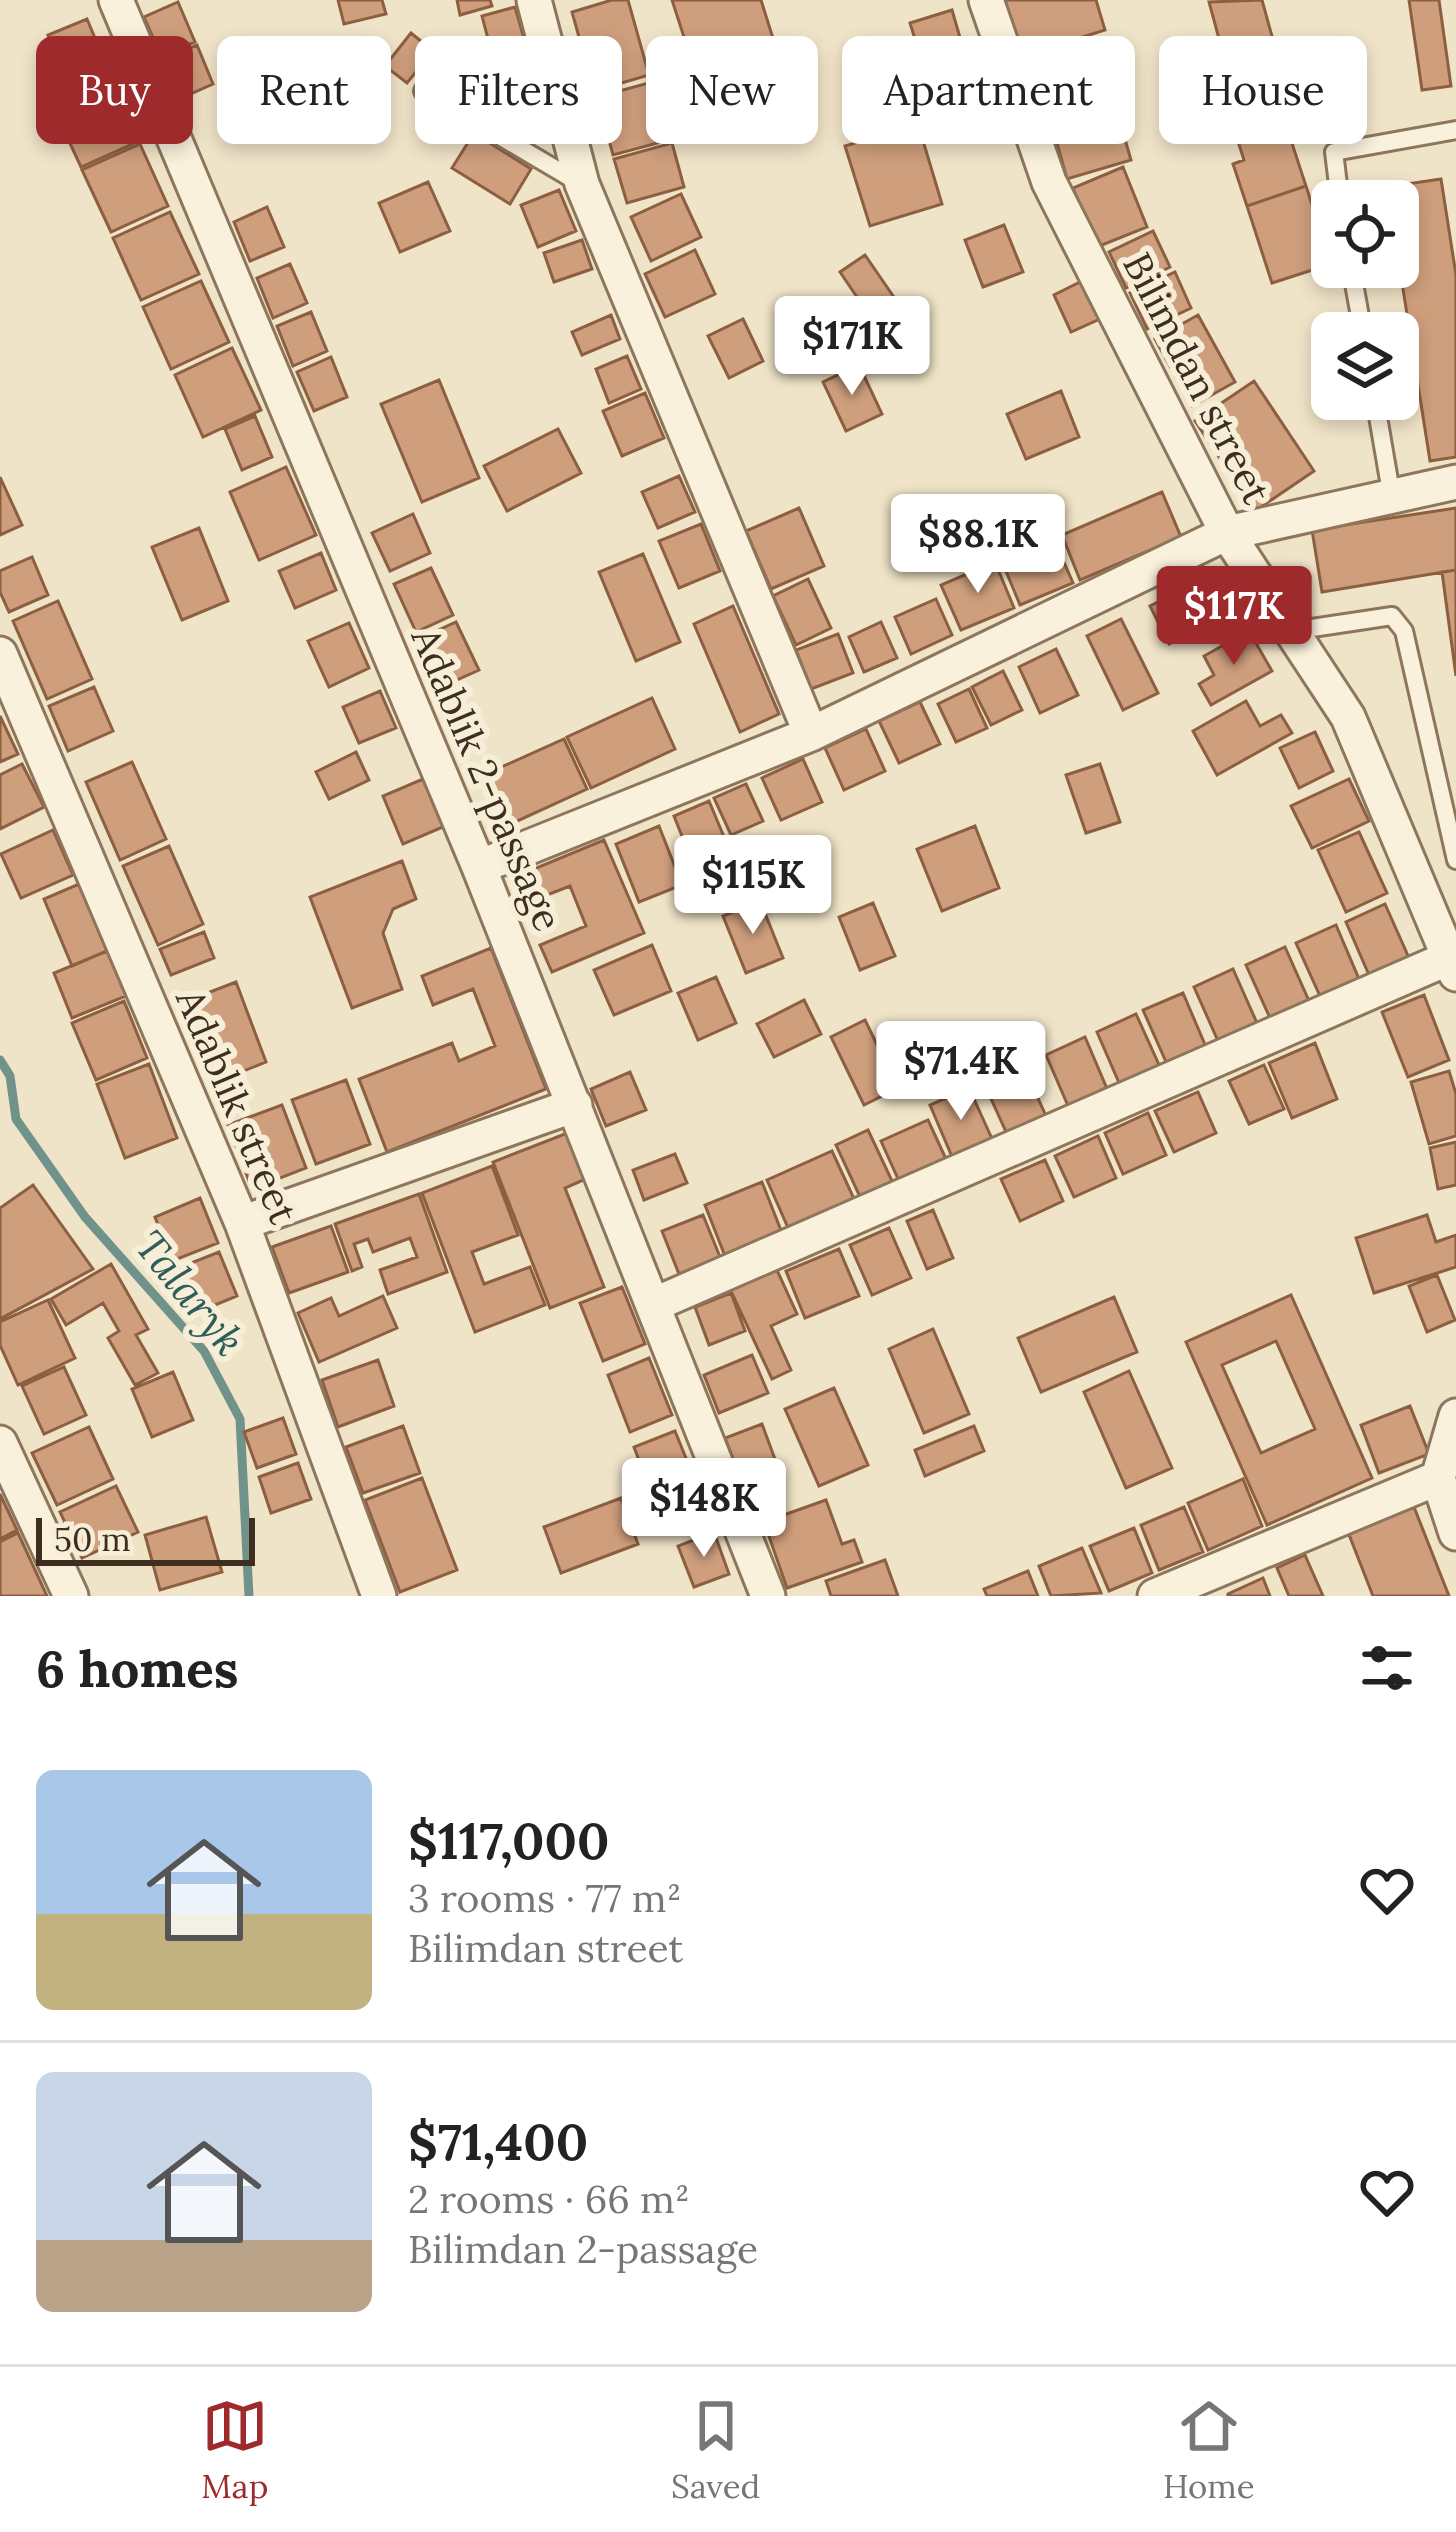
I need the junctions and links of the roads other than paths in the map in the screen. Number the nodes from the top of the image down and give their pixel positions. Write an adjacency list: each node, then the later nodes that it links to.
1 (116, 0): 16 (street, Аdаblik 2-passage)
2 (534, 0): 7 (street)
3 (986, 0): 11 (street, Bilimdan street)
4 (1456, 130): 6 (lane)
5 (514, 144): 7 (lane)
6 (1337, 180)
7 (582, 184): 14 (street)
8 (1379, 420): 10 (lane)
9 (1456, 482): 10 (street)
10 (1393, 498): 11 (street)
11 (1228, 532): 12 (street, Bilimdan street); 14 (street)
12 (1292, 631): 15 (lane); 17 (street, Bilimdan street)
13 (0, 654): 19 (street, Adablik street)
14 (811, 734): 16 (street)
15 (1456, 860)
16 (479, 867): 18 (street, Аdаblik 2-passage)
17 (1454, 962): 20 (street)
18 (575, 1105): 19 (street); 20 (street, Аdаblik 2-passage)
19 (242, 1223): 26 (street, Adablik street)
20 (653, 1305): 27 (street, Аdаblik 2-passage)
21 (1456, 1416): 23 (street)
22 (0, 1443): 25 (street)
23 (1438, 1478): 24 (street); 28 (street)
24 (1456, 1533)
25 (71, 1596)
26 (380, 1596)
27 (768, 1596)
28 (1155, 1596)

